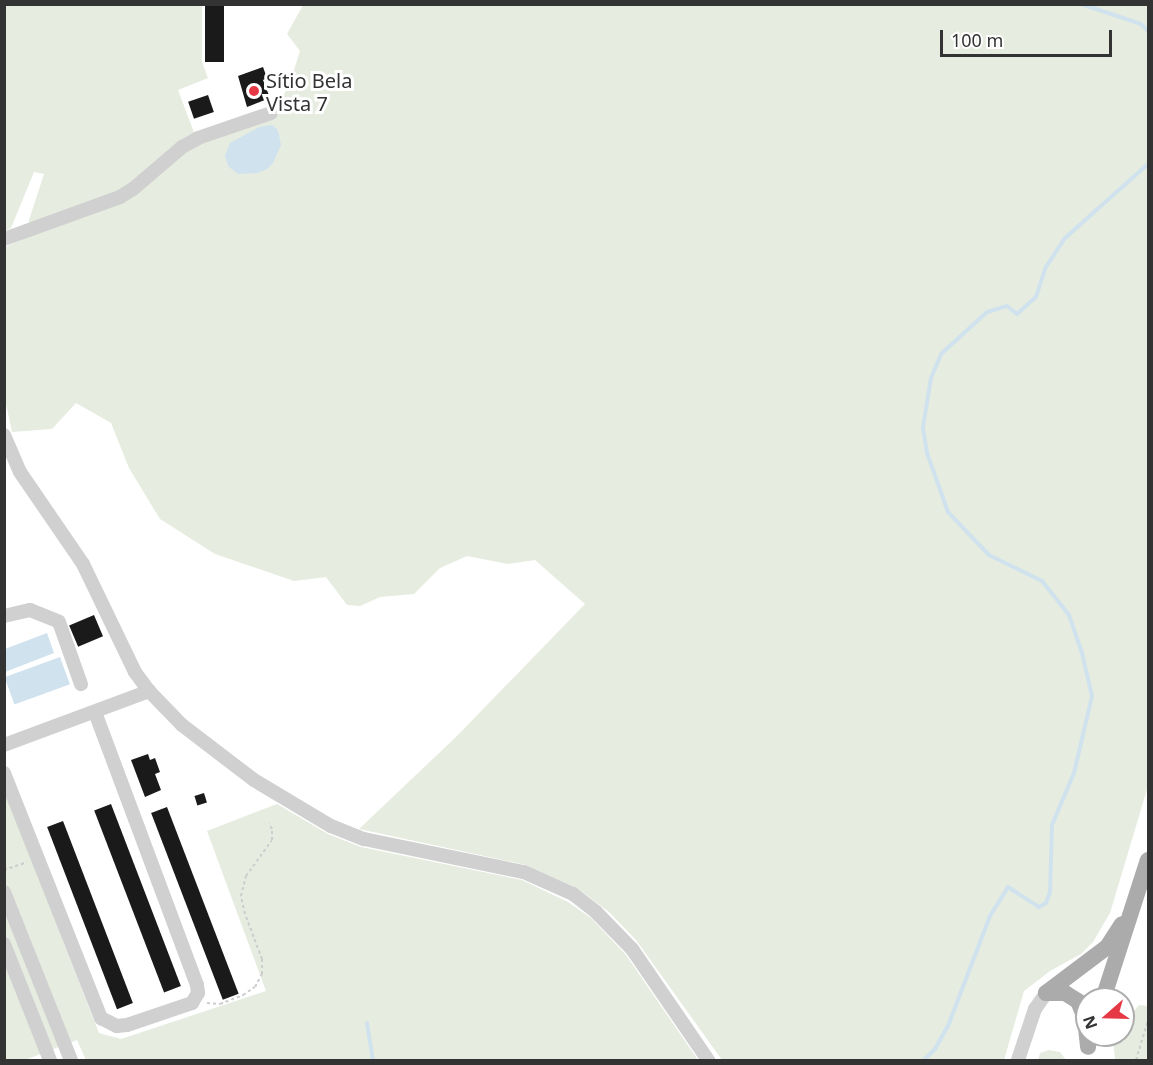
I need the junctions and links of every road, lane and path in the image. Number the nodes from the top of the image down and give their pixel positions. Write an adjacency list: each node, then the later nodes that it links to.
1 (271, 113): 2 (street)
2 (4, 239)
3 (5, 438): 6 (street)
4 (4, 616): 5 (street)
5 (81, 684)
6 (149, 691): 7 (street); 27 (street)
7 (95, 712): 8 (street); 22 (street)
8 (4, 745)
9 (4, 773): 11 (street)
10 (269, 824): 22 (path)
11 (37, 858): 13 (path); 22 (street)
12 (1149, 860): 14 (main road)
13 (4, 870)
14 (1143, 883): 20 (main road); 21 (main road)
15 (7, 898): 16 (street); 26 (street)
16 (4, 918)
17 (4, 944): 19 (street)
18 (4, 961): 19 (street)
19 (16, 973): 25 (street)
20 (1107, 987)
21 (1046, 993): 24 (main road); 28 (street)
22 (196, 998)
23 (1149, 1020): 29 (path)
24 (1088, 1048)
25 (50, 1060)
26 (71, 1060)
27 (708, 1060)
28 (1018, 1060)
29 (1136, 1060)

